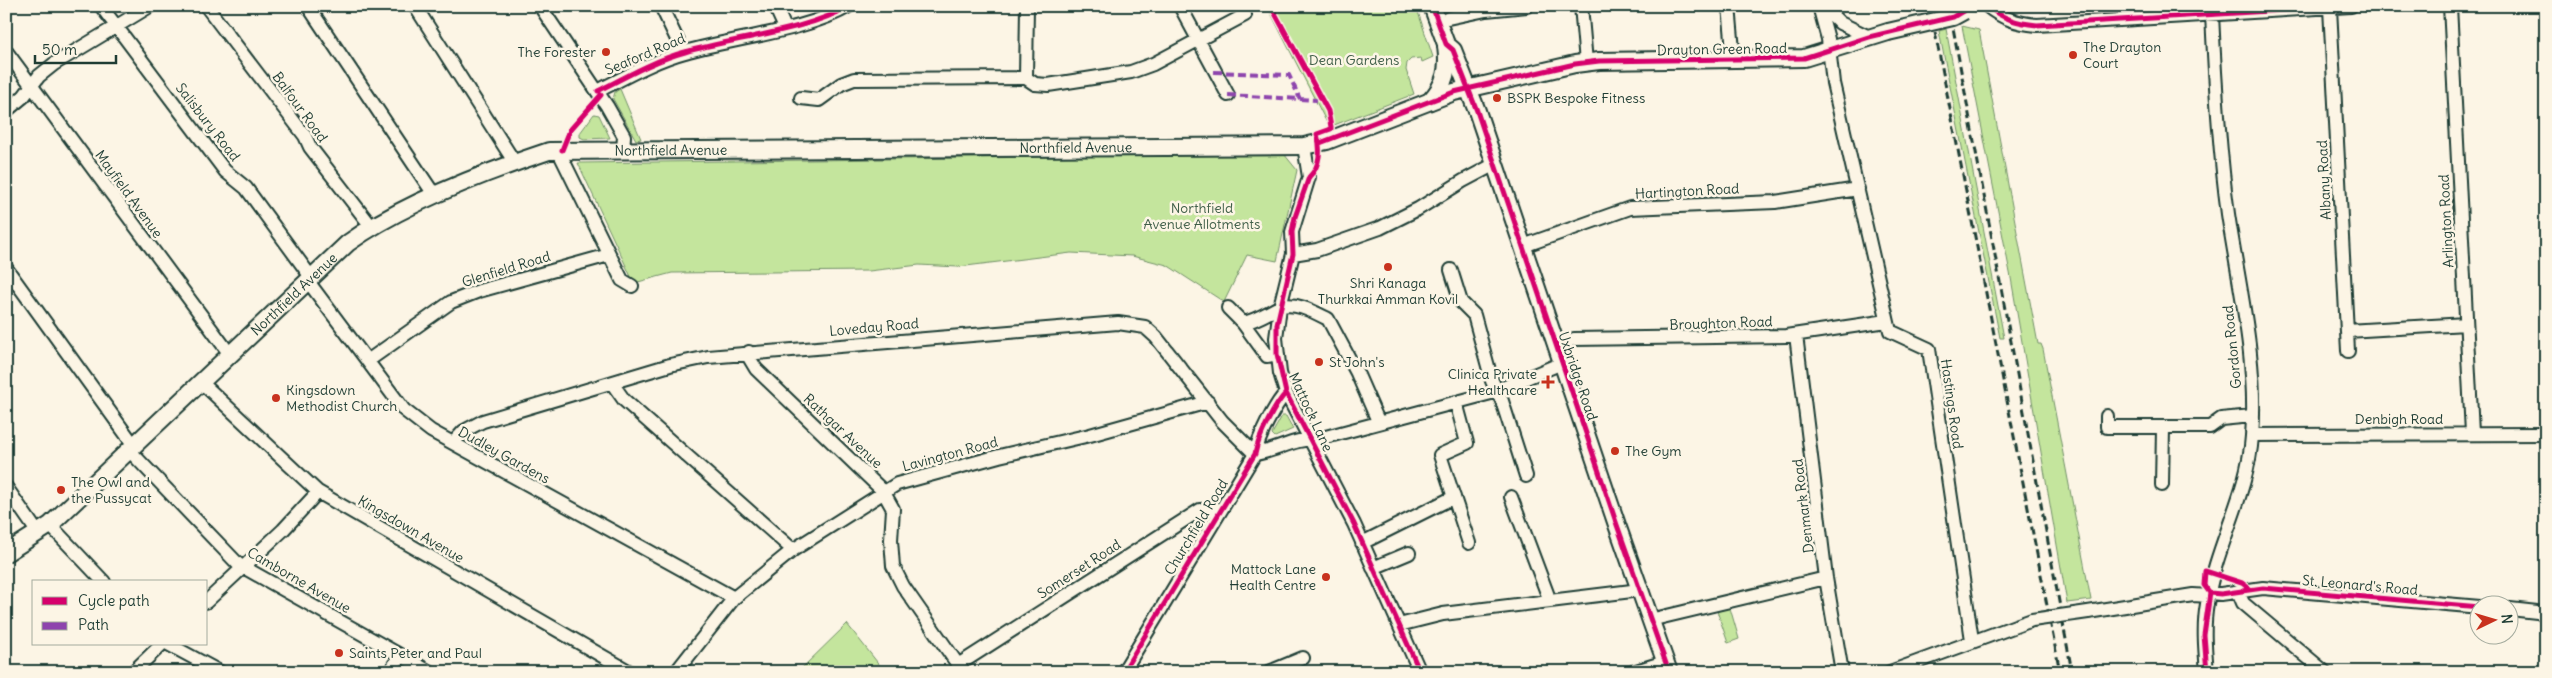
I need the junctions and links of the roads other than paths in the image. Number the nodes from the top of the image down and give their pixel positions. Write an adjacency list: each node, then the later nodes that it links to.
1 (101, 6): 26 (street, Salisbury Road)
2 (150, 6): 26 (street)
3 (206, 6): 51 (street, Balfour Road)
4 (308, 6): 50 (street)
5 (415, 6): 47 (street)
6 (540, 6): 39 (street)
7 (662, 6): 33 (street)
8 (775, 6): 27 (street)
9 (849, 6): 27 (street, Seaford Road)
10 (1026, 6): 36 (street)
11 (1180, 6): 29 (street)
12 (1432, 6): 30 (main road)
13 (1527, 6): 23 (street)
14 (1581, 6): 35 (street)
15 (1729, 6): 34 (street)
16 (1819, 6): 32 (street)
17 (1823, 6): 28 (street)
18 (1987, 6): 24 (street)
19 (2352, 6): 21 (street)
20 (2450, 6): 63 (street, Arlington Road)
21 (2330, 8): 24 (street); 64 (street, Albany Road)
22 (1967, 9): 28 (main road, Drayton Green Road, bridge)
23 (1446, 12): 30 (main road)
24 (2212, 14): 80 (street, Gordon Road)
25 (1245, 15): 29 (street)
26 (117, 28): 37 (street); 57 (street, Salisbury Road)
27 (785, 28): 33 (street, Seaford Road)
28 (1869, 37): 32 (main road, Drayton Green Road)
29 (1197, 40): 36 (street); 40 (street)
30 (1450, 47): 38 (main road, Uxbridge Road); 42 (main road)
31 (6, 51): 37 (street, Mayfield Avenue)
32 (1828, 51): 34 (main road, Drayton Green Road); 49 (street)
33 (683, 52): 39 (street, Seaford Road)
34 (1734, 61): 35 (main road, Drayton Green Road)
35 (1586, 62): 38 (main road, Drayton Green Road)
36 (1026, 78): 41 (street)
37 (32, 86): 43 (street); 69 (street, Mayfield Avenue)
38 (1468, 88): 42 (main road, Northfield Avenue); 48 (main road, Uxbridge Road)
39 (598, 91): 46 (street)
40 (1228, 95)
41 (801, 98)
42 (1430, 101): 44 (main road, Northfield Avenue)
43 (6, 110)
44 (1304, 146): 46 (main road, Northfield Avenue); 53 (street, Mattock Lane)
45 (562, 150): 46 (main road, Northfield Avenue); 47 (main road, Northfield Avenue); 54 (street)
46 (623, 151)
47 (515, 163): 50 (main road, Northfield Avenue)
48 (1495, 164): 52 (main road, Uxbridge Road); 53 (street)
49 (1858, 189): 52 (street, Hartington Road); 61 (street)
50 (435, 196): 51 (main road, Northfield Avenue)
51 (371, 226): 57 (main road, Northfield Avenue)
52 (1523, 246): 66 (main road, Uxbridge Road)
53 (1293, 254): 59 (street, Mattock Lane)
54 (609, 255): 58 (street); 71 (street, Glenfield Road)
55 (6, 268): 88 (street, Camborne Avenue)
56 (1450, 270): 75 (street)
57 (309, 279): 69 (main road, Northfield Avenue); 71 (street, Dudley Gardens)
58 (632, 286)
59 (1280, 307): 62 (street); 70 (street, Mattock Lane); 81 (street)
60 (1228, 308): 62 (street)
61 (1887, 321): 65 (street, Broughton Road); 119 (street, Hastings Road)
62 (1243, 323): 70 (street)
63 (2466, 324): 64 (street); 83 (street, Arlington Road)
64 (2346, 331): 67 (street, Albany Road)
65 (1796, 335): 66 (street, Broughton Road); 106 (street, Denmark Road)
66 (1556, 345): 72 (main road, Uxbridge Road)
67 (2348, 351)
68 (749, 352): 74 (street, Loveday Road); 77 (street, Loveday Road); 93 (street, Rathgar Avenue)
69 (229, 353): 73 (main road, Northfield Avenue)
70 (1277, 354): 76 (street, Mattock Lane)
71 (369, 360): 87 (street, Dudley Gardens)
72 (1562, 363): 75 (street); 108 (main road, Uxbridge Road)
73 (200, 380): 88 (main road, Northfield Avenue); 94 (street, Kingsdown Avenue)
74 (612, 382): 87 (street, Loveday Road); 101 (street)
75 (1497, 391): 78 (street); 90 (street)
76 (1286, 393): 86 (street, Mattock Lane); 89 (street, Churchfield Road)
77 (1208, 402): 89 (street, Loveday Road); 93 (street, Lavington Road)
78 (1456, 402): 81 (street); 95 (street)
79 (2107, 416): 82 (street)
80 (2252, 416): 82 (street); 85 (street, Gordon Road)
81 (1378, 421): 86 (street)
82 (2163, 428): 91 (street)
83 (2472, 434): 84 (street, Denbigh Road); 85 (street, Denbigh Road)
84 (2546, 434)
85 (2252, 435): 110 (street, Gordon Road)
86 (1310, 438): 89 (street); 99 (street, Mattock Lane)
87 (453, 443): 111 (street, Dudley Gardens)
88 (130, 447): 98 (main road, Northfield Avenue); 104 (street, Camborne Avenue)
89 (1254, 454): 97 (street, Churchfield Road)
90 (1526, 476)
91 (2162, 485)
92 (6, 487): 98 (street)
93 (883, 491): 101 (street, Lavington Road); 125 (street, Rathgar Avenue)
94 (318, 492): 104 (street); 130 (street, Kingsdown Avenue)
95 (1454, 497): 99 (street); 100 (street)
96 (1511, 497): 113 (street)
97 (1220, 509): 125 (street, Somerset Road); 132 (street, Churchfield Road)
98 (44, 529): 103 (main road, Northfield Avenue); 107 (street)
99 (1362, 543): 105 (street, Mattock Lane)
100 (1469, 543)
101 (792, 550): 111 (street, Lavington Road)
102 (1409, 552): 105 (street)
103 (6, 553)
104 (243, 567): 112 (street); 122 (street, Camborne Avenue)
105 (1373, 568): 118 (street, Mattock Lane)
106 (1826, 578): 117 (street); 136 (street, Denmark Road)
107 (102, 580)
108 (1640, 590): 113 (street); 117 (main road, Uxbridge Road)
109 (2238, 591): 110 (street, St. Leonard's Road); 114 (street, St. Leonard's Road); 139 (street)
110 (2209, 594): 119 (street, St. Leonard's Road, bridge); 138 (street, Gordon Road)
111 (734, 598): 131 (street, Lavington Road)
112 (208, 600)
113 (1550, 601): 118 (street)
114 (2470, 606)
115 (2520, 610): 116 (street)
116 (2546, 613)
117 (1650, 620): 124 (main road, Uxbridge Road)
118 (1399, 625): 134 (street, Mattock Lane)
119 (1972, 640): 137 (street)
120 (160, 646): 126 (street)
121 (172, 646): 127 (street)
122 (400, 655): 128 (street); 129 (street, Camborne Avenue)
123 (1302, 658): 133 (street)
124 (1667, 667): 135 (street)
125 (961, 669)
126 (133, 672)
127 (220, 672)
128 (390, 672)
129 (430, 672)
130 (630, 672)
131 (676, 672)
132 (1122, 672)
133 (1269, 672)
134 (1420, 672)
135 (1632, 672)
136 (1842, 672)
137 (1890, 672)
138 (2207, 672)
139 (2325, 672)

